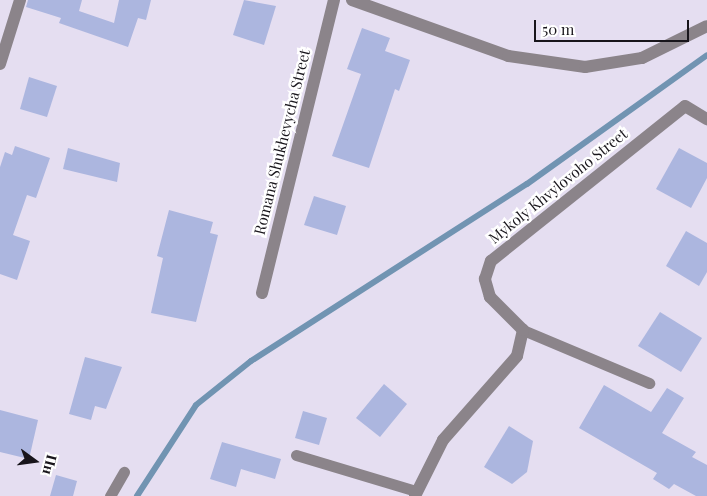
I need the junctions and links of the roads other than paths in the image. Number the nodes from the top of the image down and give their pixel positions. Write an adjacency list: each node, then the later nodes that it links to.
1 (20, 0): 5 (street)
2 (334, 0): 7 (street, Romana Shukhevycha Street)
3 (352, 0): 4 (street)
4 (707, 26)
5 (0, 64)
6 (707, 119): 8 (street, Mykoly Khvylovoho Street)
7 (262, 293)
8 (523, 330): 9 (lane); 12 (street)
9 (649, 383)
10 (296, 455): 12 (lane)
11 (124, 472): 13 (lane)
12 (416, 493)
13 (110, 496)

